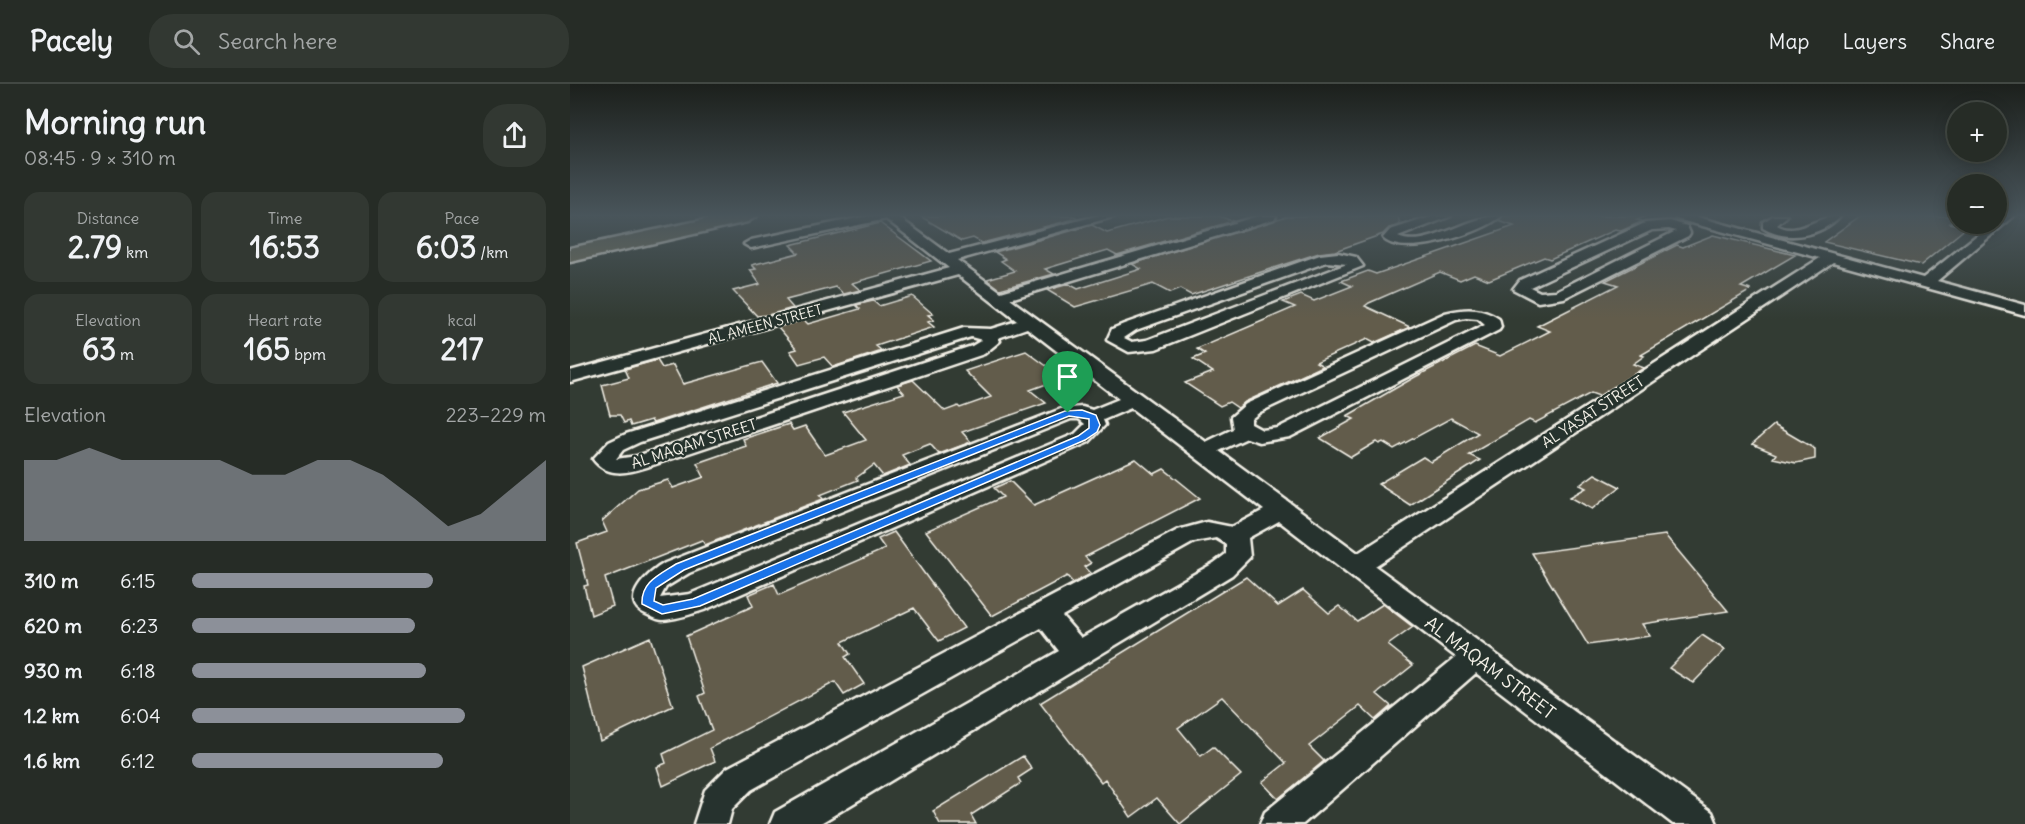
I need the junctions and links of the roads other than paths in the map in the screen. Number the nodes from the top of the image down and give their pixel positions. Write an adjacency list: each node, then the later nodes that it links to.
1 (590, 251): 10 (highway)
2 (934, 251): 13 (street, AL MAQAM STREET)
3 (999, 251): 13 (street, AL AMEEN STREET)
4 (1155, 251): 16 (street)
5 (1594, 251): 11 (street)
6 (1617, 251): 11 (street)
7 (1649, 251): 11 (street)
8 (1814, 251): 12 (street)
9 (1966, 251): 14 (street)
10 (570, 255)
11 (1636, 257)
12 (1831, 257): 14 (street); 36 (street, AL YASAT STREET)
13 (953, 265): 16 (street, AL MAQAM STREET); 25 (street, AL AMEEN STREET)
14 (1926, 283): 17 (street)
15 (1215, 297): 18 (street); 18 (street); 21 (street)
16 (997, 298): 19 (street, AL MAQAM STREET)
17 (2025, 310)
18 (1240, 311): 21 (street)
19 (1029, 322): 20 (street, AL MAQAM STREET); 22 (street, AL MAQAM STREET)
20 (990, 335): 24 (street, AL MAQAM STREET); 27 (street, AL MAQAM STREET)
21 (1118, 344): 22 (street)
22 (1082, 359): 28 (street, AL MAQAM STREET)
23 (1342, 367): 26 (street); 26 (street); 30 (street)
24 (844, 371): 27 (street); 27 (street, AL MAQAM STREET)
25 (570, 377)
26 (1377, 386): 30 (street)
27 (860, 390)
28 (1136, 399): 29 (street); 31 (street, AL MAQAM STREET)
29 (1092, 417): 32 (street); 33 (street)
30 (1245, 431): 31 (street)
31 (1205, 450): 34 (street, AL MAQAM STREET)
32 (919, 471): 33 (street); 33 (street)
33 (941, 498)
34 (1280, 511): 35 (street); 36 (street, AL MAQAM STREET)
35 (1233, 536): 37 (street); 38 (street)
36 (1355, 567): 39 (street, AL MAQAM STREET)
37 (1044, 613): 38 (street); 40 (street)
38 (1078, 654): 41 (street)
39 (1476, 657): 42 (street); 43 (street, AL MAQAM STREET)
40 (711, 824)
41 (787, 824)
42 (1277, 824)
43 (1700, 824)

